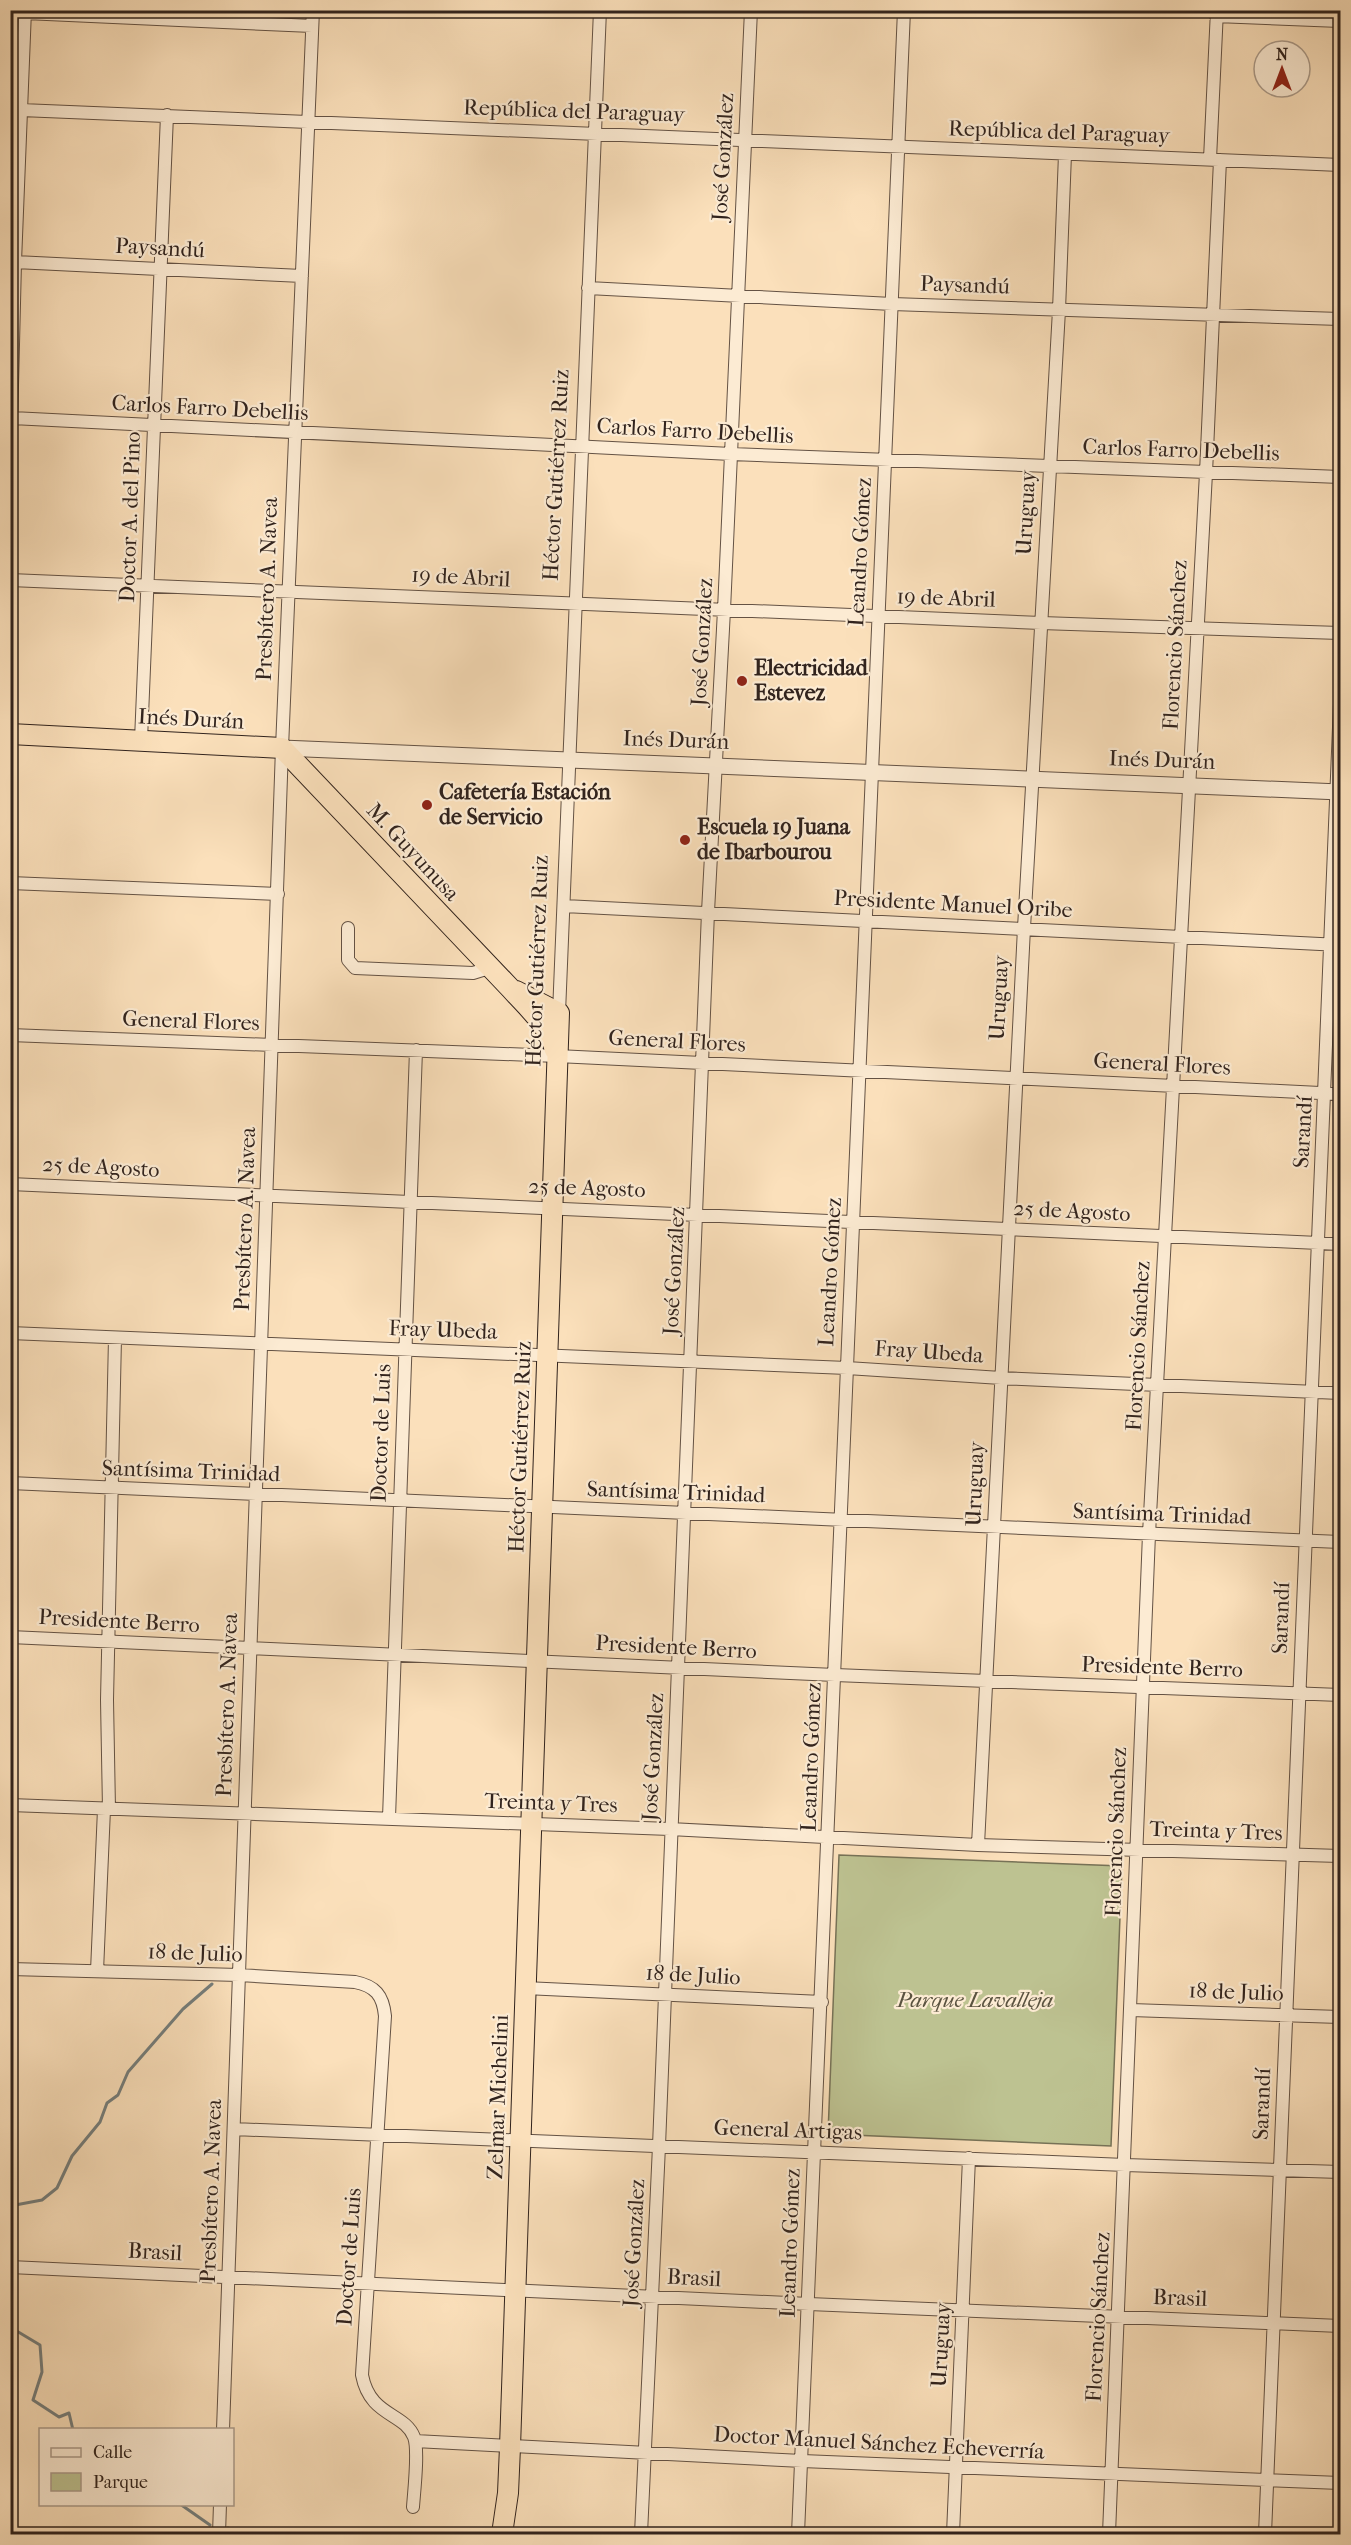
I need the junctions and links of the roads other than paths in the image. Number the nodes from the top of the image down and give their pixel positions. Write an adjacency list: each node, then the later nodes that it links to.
1 (313, 10): 8 (street, Presbítero A. Navea)
2 (600, 10): 12 (street, Héctor Gutiérrez Ruiz)
3 (751, 10): 13 (street, José González)
4 (904, 10): 14 (street, Leandro Gómez)
5 (25, 12): 8 (street); 9 (street)
6 (1216, 13): 7 (street); 16 (street, Florencio Sánchez)
7 (1341, 21)
8 (312, 26): 11 (street, Presbítero A. Navea)
9 (21, 110): 10 (street, República del Paraguay); 18 (street)
10 (167, 115): 11 (street, República del Paraguay); 19 (street, Doctor A. del Pino)
11 (308, 121): 12 (street, República del Paraguay); 20 (street, Presbítero A. Navea)
12 (595, 132): 13 (street, República del Paraguay); 21 (street, Héctor Gutiérrez Ruiz)
13 (745, 139): 14 (street, República del Paraguay); 22 (street, José González)
14 (898, 147): 15 (street, República del Paraguay); 23 (street, Leandro Gómez)
15 (1065, 154): 16 (street, República del Paraguay); 24 (street, Uruguay)
16 (1215, 159): 17 (street, República del Paraguay); 25 (street, Florencio Sánchez)
17 (1341, 165)
18 (15, 262): 19 (street, Paysandú); 27 (street)
19 (161, 269): 20 (street, Paysandú); 28 (street, Doctor A. del Pino)
20 (302, 276): 29 (street, Presbítero A. Navea)
21 (588, 288): 22 (street, Paysandú); 30 (street, Héctor Gutiérrez Ruiz)
22 (738, 295): 23 (street, Paysandú); 31 (street, José González)
23 (892, 304): 24 (street, Paysandú); 32 (street, Leandro Gómez)
24 (1059, 310): 25 (street, Paysandú); 34 (street, Uruguay)
25 (1213, 315): 26 (street, Paysandú); 35 (street, Florencio Sánchez)
26 (1341, 319)
27 (12, 418): 28 (street, Carlos Farro Debellis); 33 (street)
28 (154, 426): 29 (street, Carlos Farro Debellis); 38 (street, Doctor A. del Pino)
29 (295, 434): 30 (street, Carlos Farro Debellis); 39 (street, Presbítero A. Navea)
30 (582, 447): 31 (street, Carlos Farro Debellis); 40 (street, Héctor Gutiérrez Ruiz)
31 (731, 454): 32 (street, Carlos Farro Debellis); 41 (street, José González)
32 (885, 459): 34 (street, Carlos Farro Debellis); 42 (street, Leandro Gómez)
33 (10, 467)
34 (1050, 467): 35 (street, Carlos Farro Debellis); 43 (street, Uruguay)
35 (1206, 473): 36 (street, Carlos Farro Debellis); 44 (street, Florencio Sánchez)
36 (1341, 477)
37 (10, 580): 38 (street, 19 de Abril)
38 (148, 587): 39 (street, 19 de Abril); 48 (street, Doctor A. del Pino)
39 (288, 591): 40 (street, 19 de Abril); 49 (street, Presbítero A. Navea)
40 (574, 603): 41 (street, 19 de Abril); 50 (street, Héctor Gutiérrez Ruiz)
41 (724, 610): 42 (street, 19 de Abril); 51 (street, José González)
42 (878, 616): 43 (street, 19 de Abril); 52 (street, Leandro Gómez)
43 (1041, 623): 44 (street, 19 de Abril); 53 (street, Uruguay)
44 (1197, 628): 45 (street, 19 de Abril); 54 (street, Florencio Sánchez)
45 (1341, 633)
46 (1341, 703): 55 (street, Sarandí)
47 (10, 734): 48 (highway, Inés Durán)
48 (141, 740): 49 (highway, Inés Durán)
49 (282, 747): 50 (street, Inés Durán); 57 (street, Presbítero A. Navea); 65 (highway, M. Guyunusa)
50 (568, 759): 51 (street, Inés Durán); 58 (street, Héctor Gutiérrez Ruiz)
51 (717, 765): 52 (street, Inés Durán); 59 (street, José González)
52 (870, 771): 53 (street, Inés Durán); 60 (street, Leandro Gómez)
53 (1032, 779): 54 (street, Inés Durán); 62 (street, Uruguay)
54 (1189, 786): 55 (street, Inés Durán); 63 (street, Florencio Sánchez)
55 (1339, 792): 64 (street, Sarandí)
56 (10, 883): 57 (street)
57 (278, 894): 70 (street, Presbítero A. Navea)
58 (564, 906): 59 (street, Presidente Manuel Oribe); 67 (street, Héctor Gutiérrez Ruiz)
59 (708, 912): 60 (street, Presidente Manuel Oribe); 73 (street, José González)
60 (864, 921): 62 (street, Presidente Manuel Oribe); 74 (street, Leandro Gómez)
61 (348, 928): 65 (street)
62 (1024, 928): 63 (street, Presidente Manuel Oribe); 75 (street, Uruguay)
63 (1181, 936): 64 (street, Presidente Manuel Oribe); 76 (street, Florencio Sánchez)
64 (1336, 944): 77 (street, Sarandí)
65 (489, 968): 66 (highway, M. Guyunusa)
66 (511, 989): 67 (highway, M. Guyunusa); 68 (highway, M. Guyunusa)
67 (559, 1013): 68 (highway); 72 (highway, Héctor Gutiérrez Ruiz)
68 (535, 1016): 72 (highway, M. Guyunusa)
69 (10, 1035): 70 (street, General Flores)
70 (273, 1045): 71 (street, General Flores); 80 (street, Presbítero A. Navea)
71 (416, 1050): 72 (street, General Flores); 81 (street, Doctor de Luis)
72 (557, 1056): 73 (street, General Flores); 82 (highway, Héctor Gutiérrez Ruiz)
73 (702, 1063): 74 (street, General Flores); 83 (street, José González)
74 (860, 1070): 75 (street, General Flores); 84 (street, Leandro Gómez)
75 (1017, 1078): 76 (street, General Flores); 85 (street, Uruguay)
76 (1174, 1085): 77 (street, General Flores); 86 (street, Florencio Sánchez)
77 (1326, 1093): 78 (street, General Flores); 87 (street, Sarandí)
78 (1341, 1094)
79 (10, 1184): 80 (street, 25 de Agosto)
80 (267, 1196): 81 (street, 25 de Agosto); 91 (street, Presbítero A. Navea)
81 (411, 1201): 82 (street, 25 de Agosto); 92 (street, Doctor de Luis)
82 (552, 1208): 83 (street, 25 de Agosto); 93 (highway, Héctor Gutiérrez Ruiz)
83 (698, 1214): 84 (street, 25 de Agosto); 94 (street, José González)
84 (853, 1222): 85 (street, 25 de Agosto); 95 (street, Leandro Gómez)
85 (1009, 1230): 86 (street, 25 de Agosto); 96 (street, Uruguay)
86 (1166, 1237): 87 (street, 25 de Agosto); 97 (street, Florencio Sánchez)
87 (1318, 1243): 88 (street, 25 de Agosto); 98 (street, Sarandí)
88 (1341, 1244)
89 (10, 1333): 90 (street, Fray Ubeda)
90 (115, 1338): 91 (street, Fray Ubeda); 101 (street)
91 (262, 1344): 92 (street, Fray Ubeda); 102 (street, Presbítero A. Navea)
92 (405, 1350): 93 (street, Fray Ubeda); 103 (street, Doctor de Luis)
93 (548, 1356): 94 (street, Fray Ubeda); 104 (highway, Héctor Gutiérrez Ruiz)
94 (690, 1361): 95 (street, Fray Ubeda); 105 (street, José González)
95 (846, 1368): 96 (street, Fray Ubeda); 106 (street, Leandro Gómez)
96 (1001, 1378): 97 (street, Fray Ubeda); 107 (street, Uruguay)
97 (1157, 1385): 98 (street, Fray Ubeda); 108 (street, Florencio Sánchez)
98 (1311, 1392): 99 (street, Fray Ubeda); 109 (street, Sarandí)
99 (1341, 1393)
100 (10, 1483): 101 (street, Santísima Trinidad)
101 (112, 1489): 102 (street, Santísima Trinidad); 112 (street)
102 (256, 1494): 103 (street, Santísima Trinidad); 113 (street, Presbítero A. Navea)
103 (400, 1500): 104 (street, Santísima Trinidad); 114 (street, Doctor de Luis)
104 (543, 1507): 105 (street, Santísima Trinidad); 115 (highway, Héctor Gutiérrez Ruiz)
105 (684, 1514): 106 (street, Santísima Trinidad); 116 (street, José González)
106 (842, 1520): 107 (street, Santísima Trinidad); 117 (street, Leandro Gómez)
107 (994, 1528): 108 (street, Santísima Trinidad); 118 (street, Uruguay)
108 (1149, 1534): 109 (street, Santísima Trinidad); 119 (street, Florencio Sánchez)
109 (1306, 1541): 110 (street, Santísima Trinidad); 120 (street, Sarandí)
110 (1341, 1542)
111 (10, 1637): 112 (street, Presidente Berro)
112 (110, 1641): 113 (street, Presidente Berro); 123 (street)
113 (251, 1648): 114 (street, Presidente Berro); 124 (street, Presbítero A. Navea)
114 (395, 1655): 115 (street, Presidente Berro); 125 (street, Doctor de Luis)
115 (537, 1661): 116 (street, Presidente Berro); 126 (highway, Zelmar Michelini)
116 (678, 1667): 117 (street, Presidente Berro); 127 (street, José González)
117 (835, 1675): 118 (street, Presidente Berro); 128 (street, Leandro Gómez)
118 (987, 1681): 119 (street, Presidente Berro); 129 (street, Uruguay)
119 (1142, 1688): 120 (street, Presidente Berro); 130 (street, Florencio Sánchez)
120 (1299, 1694): 121 (street, Presidente Berro); 131 (street, Sarandí)
121 (1341, 1695)
122 (10, 1805): 123 (street, Treinta y Tres)
123 (106, 1809): 124 (street, Treinta y Tres); 134 (street)
124 (244, 1813): 125 (street, Treinta y Tres); 135 (street, Presbítero A. Navea)
125 (389, 1818): 126 (street, Treinta y Tres)
126 (532, 1823): 127 (street, Treinta y Tres); 136 (highway, Zelmar Michelini)
127 (670, 1829): 128 (street, Treinta y Tres); 138 (street, José González)
128 (829, 1837): 129 (street, Treinta y Tres); 139 (street, Leandro Gómez)
129 (978, 1845): 130 (street, Treinta y Tres)
130 (1137, 1850): 131 (street, Treinta y Tres); 140 (street, Florencio Sánchez)
131 (1292, 1855): 132 (street, Treinta y Tres); 141 (street, Sarandí)
132 (1341, 1856)
133 (10, 1969): 134 (street, 18 de Julio)
134 (97, 1971): 135 (street, 18 de Julio)
135 (239, 1976): 137 (street, 18 de Julio); 143 (street, Presbítero A. Navea)
136 (525, 1988): 138 (street, 18 de Julio); 145 (highway, Zelmar Michelini)
137 (377, 1990): 144 (street, Doctor de Luis)
138 (665, 1994): 139 (street, 18 de Julio); 146 (street, José González)
139 (822, 2002): 147 (street, Leandro Gómez)
140 (1131, 2010): 141 (street, 18 de Julio); 149 (street, Florencio Sánchez)
141 (1286, 2015): 142 (street, 18 de Julio); 150 (street, Sarandí)
142 (1341, 2017)
143 (234, 2129): 144 (street, General Artigas); 153 (street, Presbítero A. Navea)
144 (379, 2134): 145 (street, General Artigas); 154 (street, Doctor de Luis)
145 (521, 2139): 146 (street, General Artigas); 155 (highway, Zelmar Michelini)
146 (660, 2146): 147 (street, General Artigas); 156 (street, José González)
147 (815, 2152): 148 (street, General Artigas); 157 (street, Leandro Gómez)
148 (969, 2158): 149 (street, General Artigas); 158 (street, Uruguay)
149 (1125, 2165): 150 (street, General Artigas); 159 (street, Florencio Sánchez)
150 (1281, 2170): 151 (street, General Artigas); 160 (street, Sarandí)
151 (1341, 2172)
152 (10, 2267): 153 (street, Brasil)
153 (229, 2277): 154 (street, Brasil); 162 (street, Presbítero A. Navea)
154 (369, 2283): 155 (street, Brasil); 163 (street, Doctor de Luis)
155 (515, 2289): 156 (street, Brasil); 164 (highway, Zelmar Michelini)
156 (653, 2296): 157 (street, Brasil); 165 (street, José González)
157 (809, 2304): 158 (street, Brasil); 166 (street, Leandro Gómez)
158 (963, 2311): 159 (street, Brasil); 167 (street, Uruguay)
159 (1119, 2317): 160 (street, Brasil); 168 (street, Florencio Sánchez)
160 (1274, 2323): 161 (street, Brasil); 169 (street, Sarandí)
161 (1341, 2326)
162 (223, 2428)
163 (415, 2441): 164 (street, Doctor Manuel Sánchez Echeverría); 172 (street)
164 (510, 2447): 165 (street, Doctor Manuel Sánchez Echeverría); 174 (highway, Zelmar Michelini)
165 (645, 2454): 166 (street, Doctor Manuel Sánchez Echeverría); 175 (street, José González)
166 (802, 2461): 167 (street, Doctor Manuel Sánchez Echeverría); 176 (street, Leandro Gómez)
167 (956, 2468): 168 (street, Doctor Manuel Sánchez Echeverría); 177 (street, Uruguay)
168 (1112, 2475): 169 (street, Doctor Manuel Sánchez Echeverría); 178 (street, Florencio Sánchez)
169 (1268, 2480): 170 (street, Doctor Manuel Sánchez Echeverría); 179 (street, Sarandí)
170 (1341, 2483)
171 (220, 2506): 173 (street)
172 (413, 2507)
173 (219, 2535)
174 (502, 2535)
175 (641, 2535)
176 (798, 2535)
177 (953, 2535)
178 (1109, 2535)
179 (1265, 2535)

